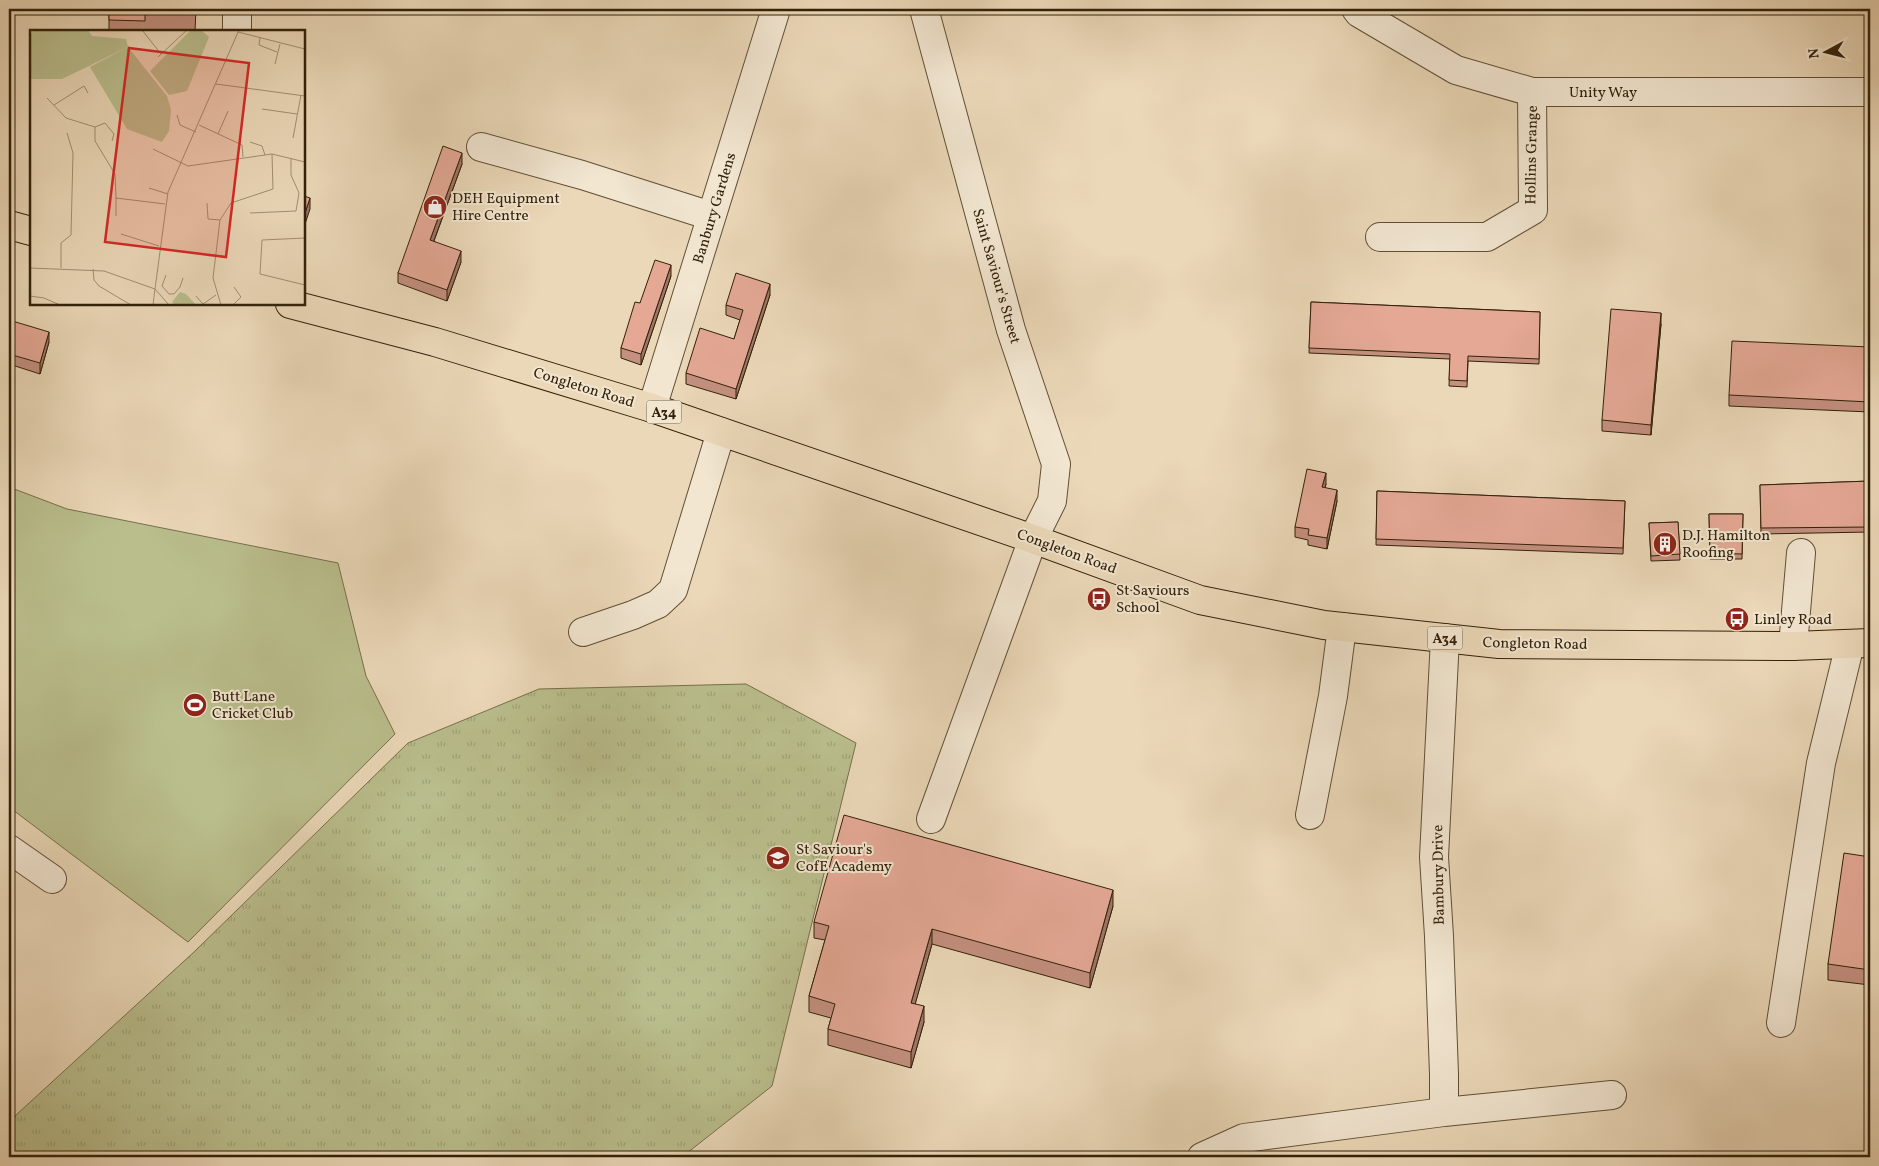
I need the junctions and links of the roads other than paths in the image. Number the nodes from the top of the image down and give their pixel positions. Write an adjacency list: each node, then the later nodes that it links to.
1 (237, 9): 5 (street)
2 (776, 9): 9 (street, Banbury Gardens)
3 (924, 9): 16 (street, Saint Saviour's Street)
4 (1356, 9): 6 (street, Unity Way)
5 (237, 30)
6 (1532, 92): 7 (street, Unity Way); 12 (street, Hollins Grange)
7 (1870, 92)
8 (481, 147): 9 (street)
9 (711, 216): 14 (street, Banbury Gardens)
10 (9, 225): 11 (highway)
11 (30, 231)
12 (1380, 237)
13 (294, 305): 14 (highway, Congleton Road / A34)
14 (652, 408): 15 (highway, Congleton Road / A34)
15 (721, 432): 16 (highway, Congleton Road / A34); 19 (street)
16 (1033, 539): 18 (highway, Congleton Road / A34); 24 (street, Saint Saviour's Street)
17 (1801, 553): 22 (street)
18 (1342, 627): 20 (highway, Congleton Road / A34); 23 (street)
19 (583, 632)
20 (1445, 638): 22 (highway, Congleton Road / A34); 29 (street, Bambury Drive)
21 (1860, 644): 22 (highway, Congleton Road / A34); 27 (street)
22 (1793, 646)
23 (1310, 815)
24 (931, 820)
25 (12, 856): 26 (street)
26 (52, 879)
27 (1781, 1022)
28 (1612, 1095): 29 (street)
29 (1444, 1112): 30 (street)
30 (1202, 1157)

